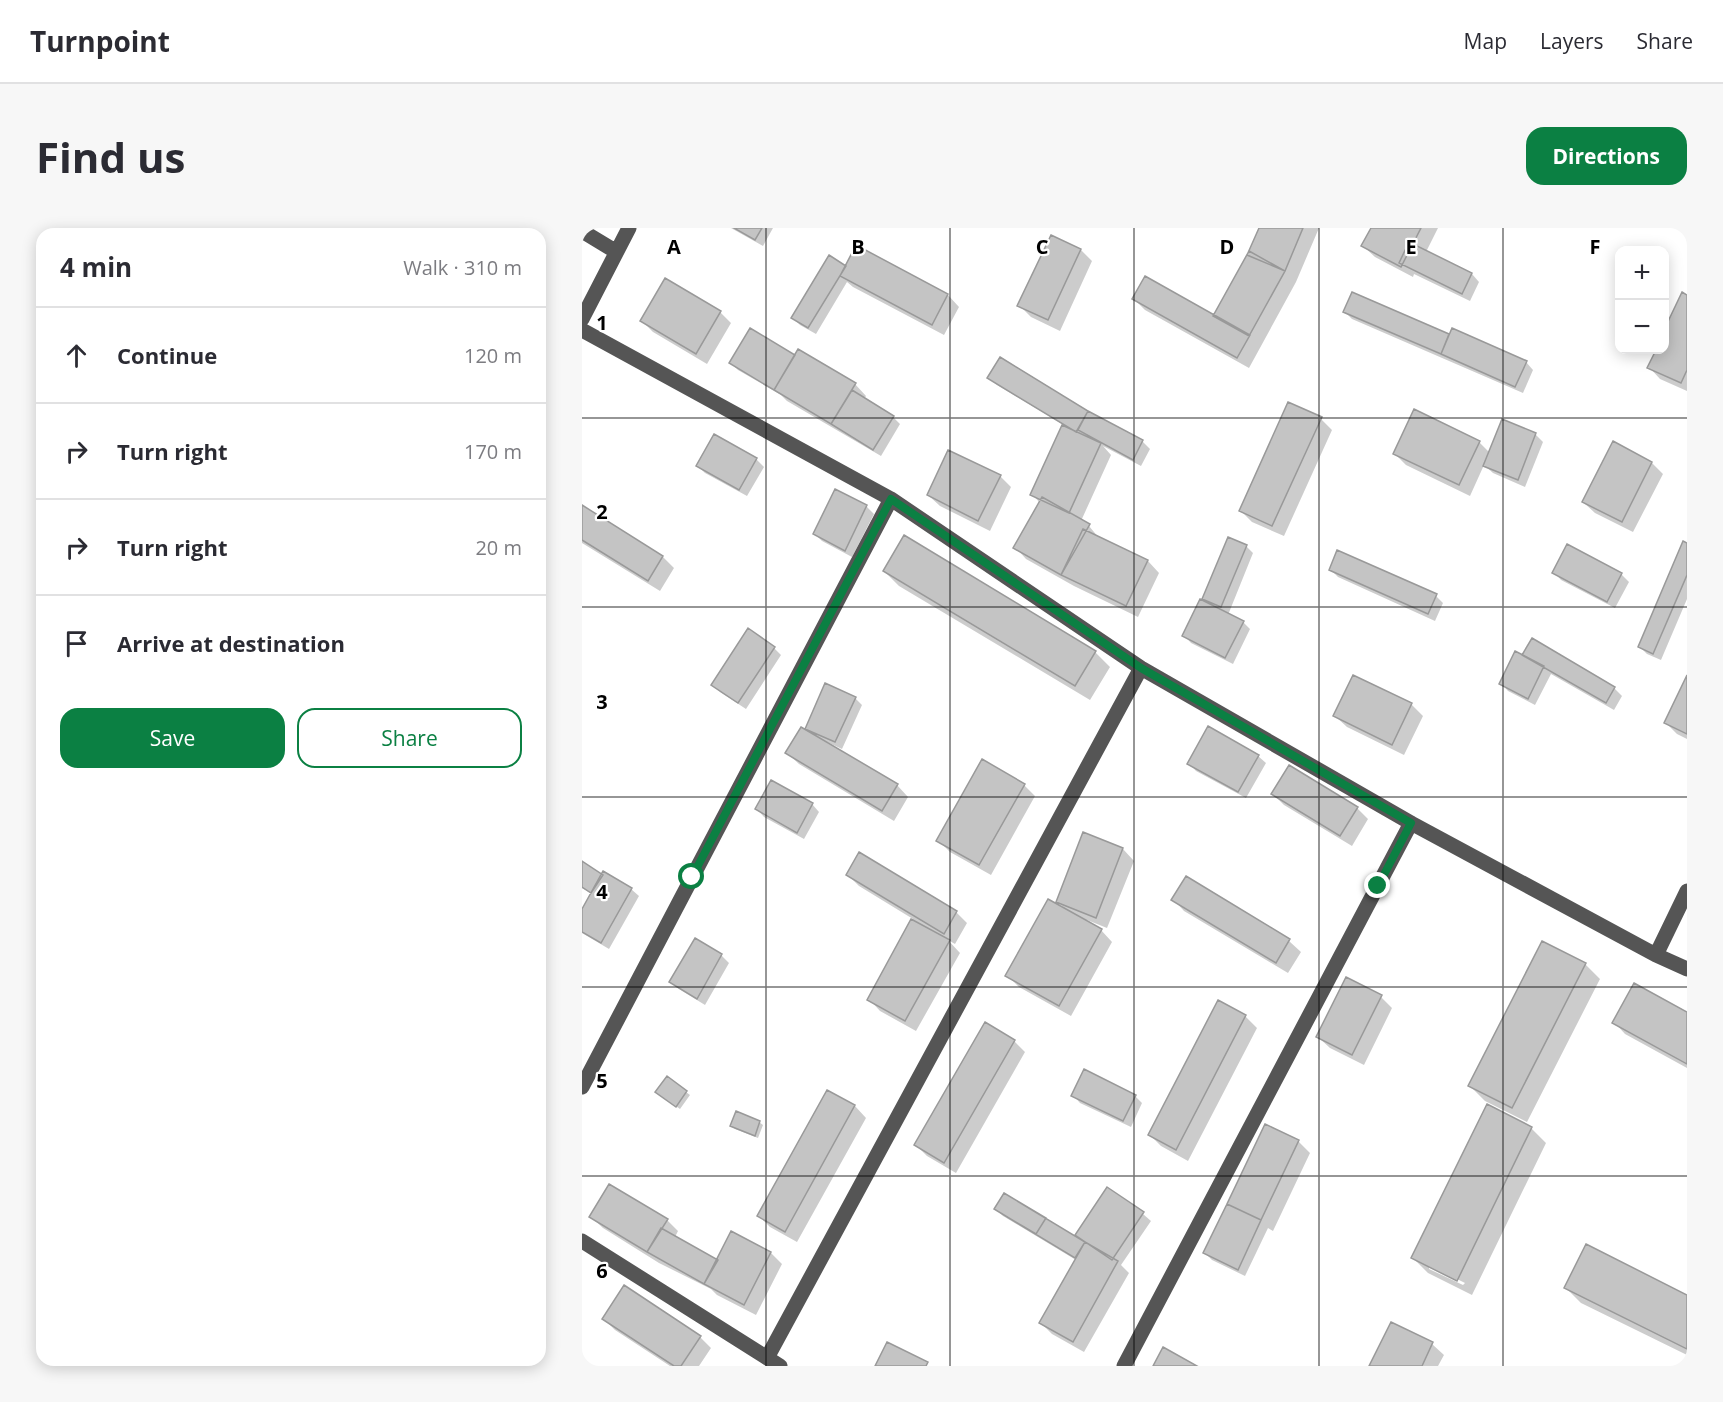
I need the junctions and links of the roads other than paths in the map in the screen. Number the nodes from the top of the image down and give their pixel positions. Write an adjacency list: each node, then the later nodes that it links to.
1 (629, 228): 3 (street)
2 (582, 231): 3 (street)
3 (615, 251): 4 (street)
4 (582, 319)
5 (582, 330): 6 (street)
6 (891, 499): 7 (street); 12 (street)
7 (1141, 668): 8 (street); 14 (street)
8 (1411, 823): 10 (street); 15 (street)
9 (1687, 891): 10 (street)
10 (1656, 955): 11 (street)
11 (1687, 969)
12 (582, 1087)
13 (582, 1241): 14 (street)
14 (774, 1362)
15 (1124, 1366)

